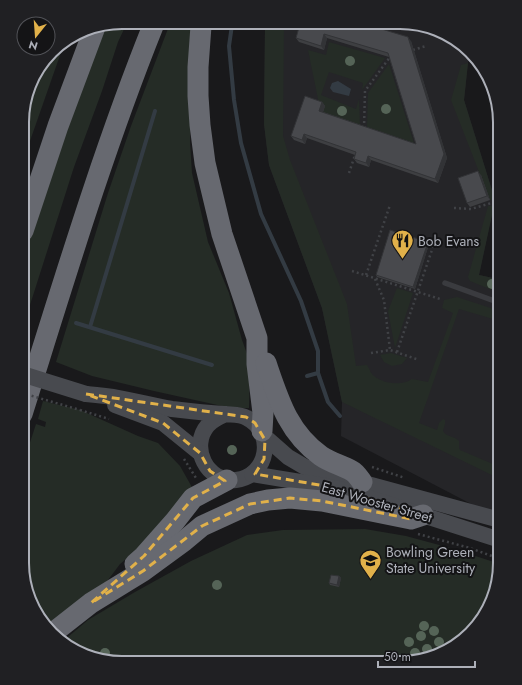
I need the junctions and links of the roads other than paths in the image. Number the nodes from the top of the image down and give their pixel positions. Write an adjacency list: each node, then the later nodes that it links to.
1 (152, 29): 9 (highway)
2 (201, 29): 7 (highway)
3 (92, 34): 4 (highway)
4 (29, 213)
5 (445, 283): 6 (lane)
6 (493, 300)
7 (257, 338): 12 (highway); 14 (highway)
8 (29, 376): 10 (main road, East Wooster Street, bridge)
9 (29, 392)
10 (86, 394): 11 (main road, East Wooster Street); 13 (main road, East Wooster Street)
11 (226, 414): 12 (main road, East Wooster Street); 13 (main road)
12 (262, 433): 14 (main road, East Wooster Street); 15 (main road)
13 (200, 453): 16 (main road, East Wooster Street)
14 (364, 473): 18 (main road, East Wooster Street)
15 (252, 474): 16 (main road, East Wooster Street); 17 (main road, East Wooster Street)
16 (228, 480): 20 (highway)
17 (423, 515): 19 (main road, East Wooster Street); 20 (highway)
18 (493, 518)
19 (493, 538)
20 (91, 603): 21 (highway)
21 (57, 629)

